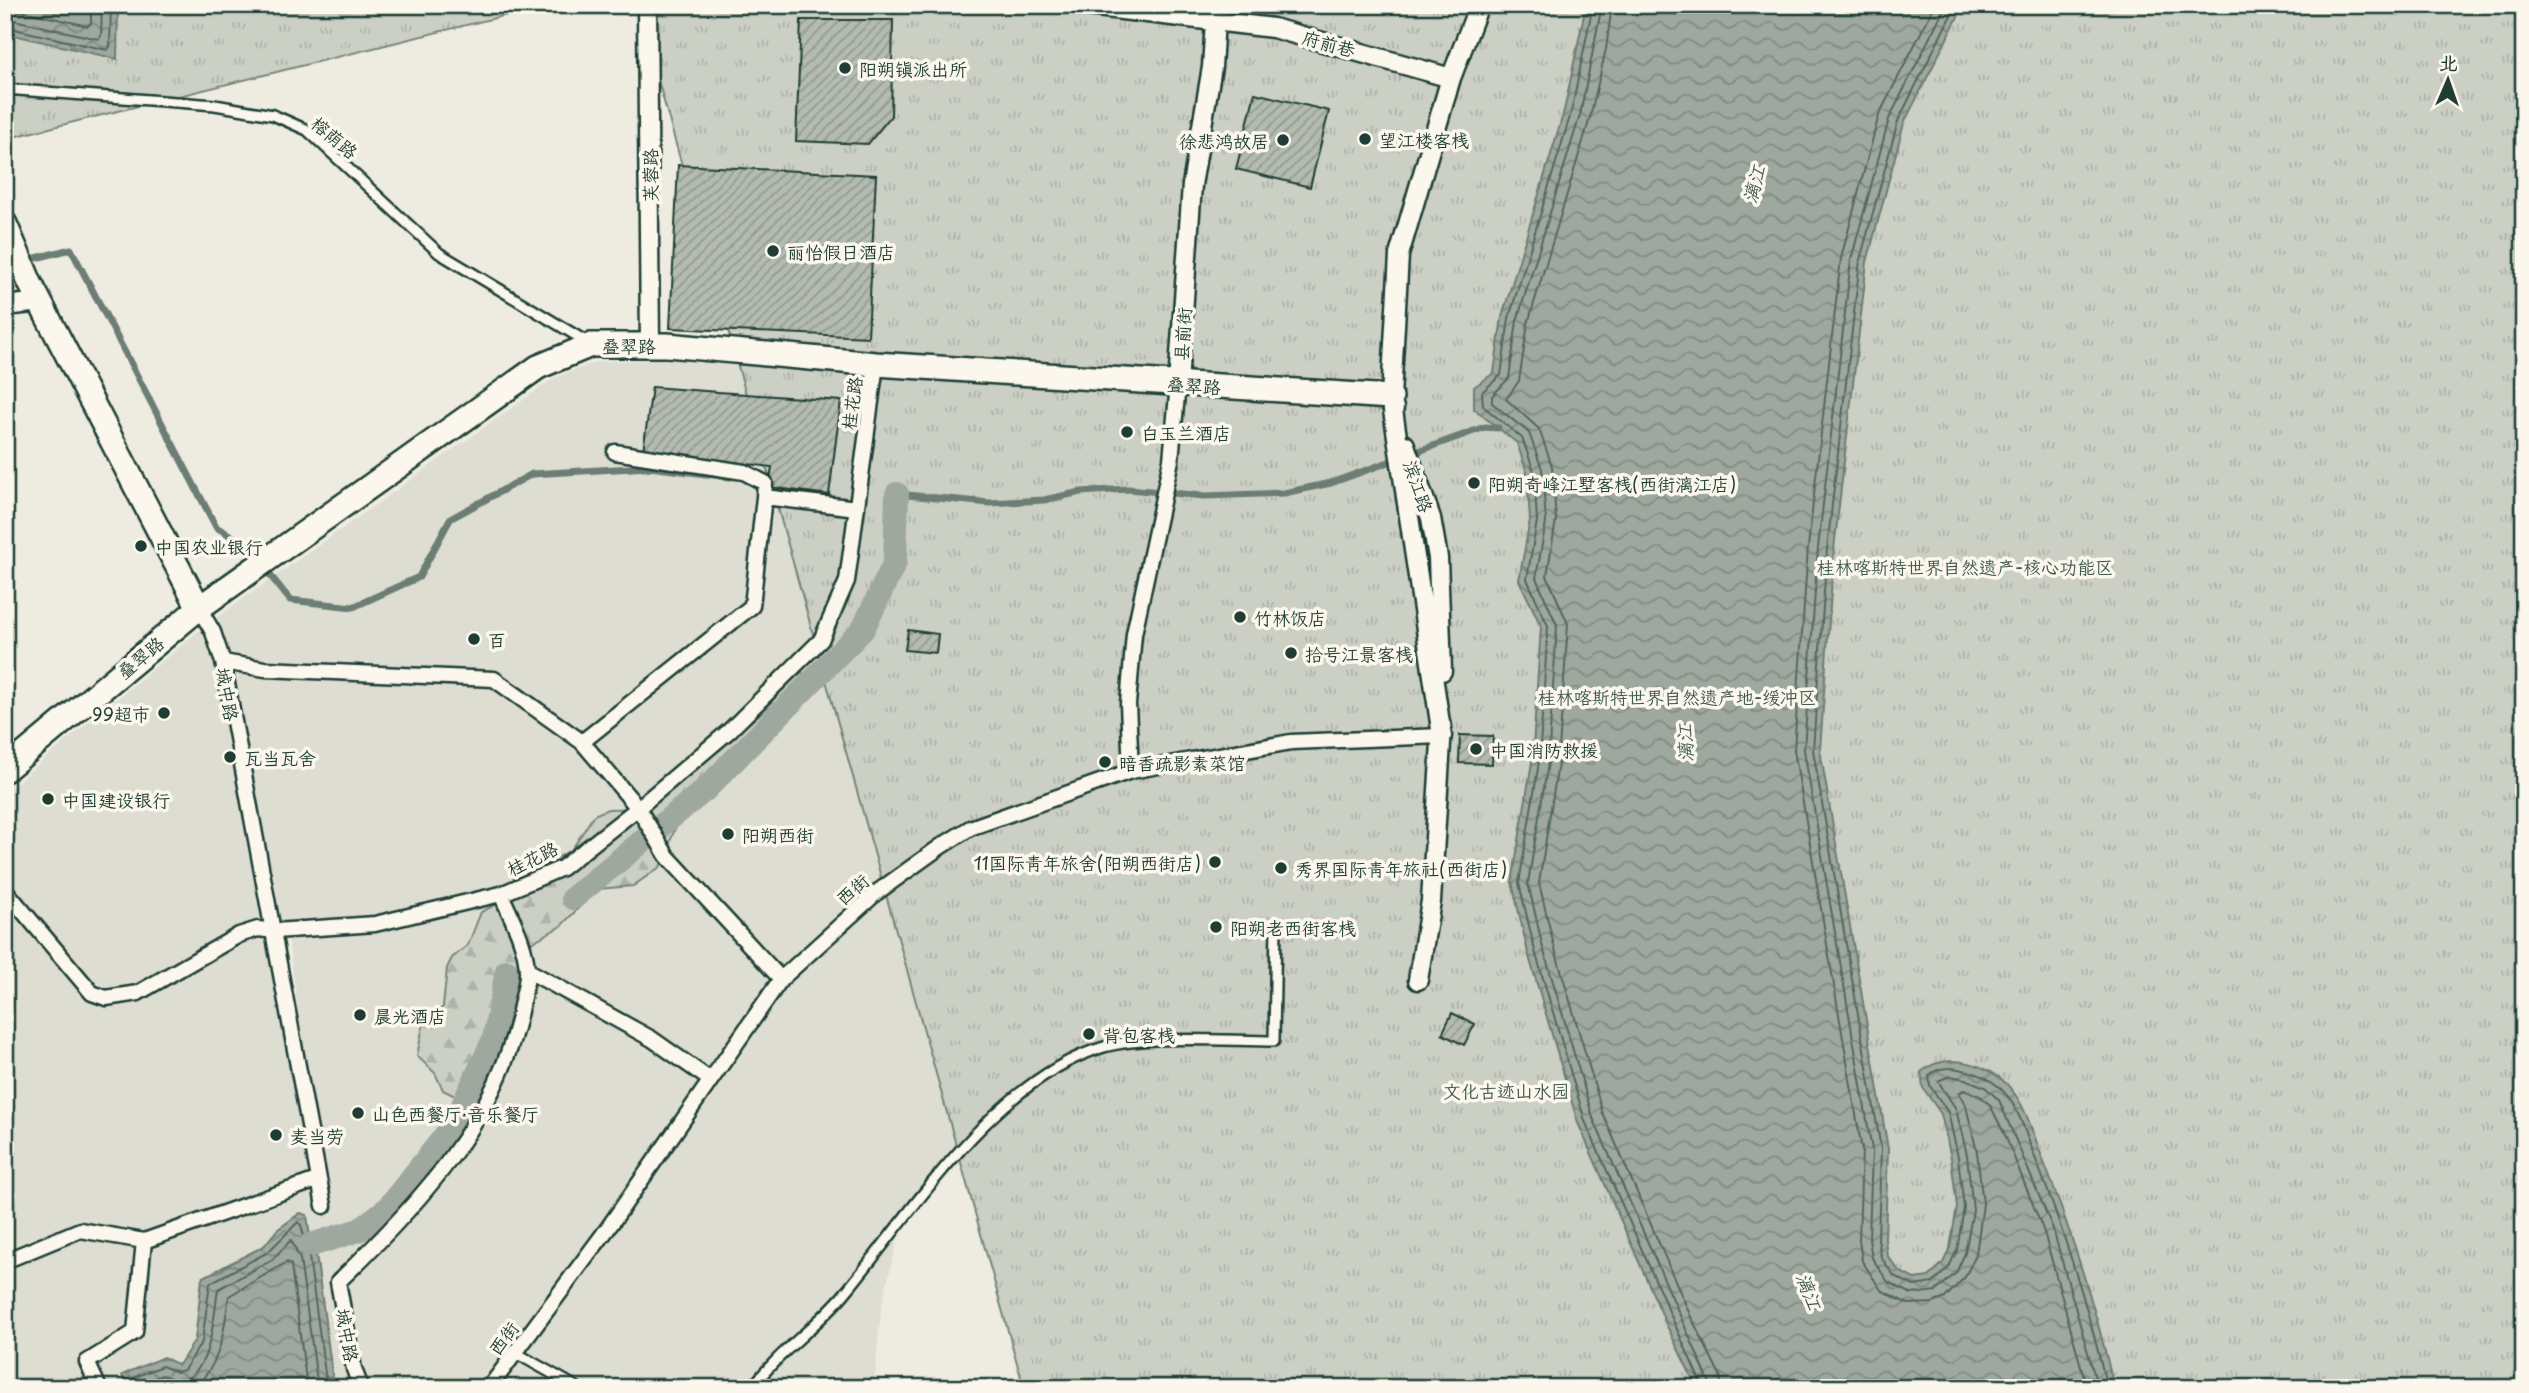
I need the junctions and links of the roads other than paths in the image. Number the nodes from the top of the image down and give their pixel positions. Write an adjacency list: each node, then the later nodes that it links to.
1 (647, 5): 11 (street, 芙蓉路)
2 (1080, 5): 4 (street, 府前巷)
3 (1479, 5): 5 (street, 滨江路)
4 (1216, 13): 5 (street, 府前巷); 13 (street, 县前街)
5 (1451, 78): 14 (street, 滨江路)
6 (5, 89): 10 (lane, 榕荫路)
7 (5, 224): 8 (street, 城中路)
8 (36, 293): 9 (street); 18 (street, 城中路)
9 (5, 306)
10 (591, 345): 11 (street, 叠翠路); 18 (street, 叠翠路)
11 (650, 345): 12 (street, 叠翠路); 14 (street)
12 (876, 364): 13 (street, 叠翠路); 17 (street, 桂花路)
13 (1178, 384): 14 (street, 叠翠路); 23 (street, 县前街)
14 (1391, 397): 20 (street); 20 (street, 滨江路)
15 (615, 452): 16 (street)
16 (764, 497): 17 (street); 21 (street)
17 (857, 505): 24 (street, 桂花路)
18 (199, 608): 19 (street, 城中路); 22 (street, 叠翠路)
19 (223, 662): 21 (street); 28 (street, 城中路)
20 (1442, 736): 23 (street, 西街); 31 (street, 滨江路)
21 (582, 742): 24 (street)
22 (5, 770)
23 (1131, 771): 30 (street, 西街)
24 (638, 808): 26 (street, 桂花路); 30 (street)
25 (5, 890): 28 (street, 桂花路)
26 (501, 894): 28 (street, 桂花路); 29 (street)
27 (1276, 926): 42 (lane)
28 (275, 931): 33 (street, 城中路)
29 (527, 970): 32 (street); 39 (street, 城中路)
30 (780, 979): 32 (street, 西街)
31 (1418, 980)
32 (709, 1079): 37 (street, 西街)
33 (317, 1180): 34 (street, 城中路); 35 (street)
34 (324, 1206)
35 (145, 1241): 36 (street); 38 (street)
36 (5, 1261)
37 (516, 1353): 40 (street, 西街); 41 (lane)
38 (99, 1388)
39 (360, 1388)
40 (489, 1388)
41 (578, 1388)
42 (752, 1388)

